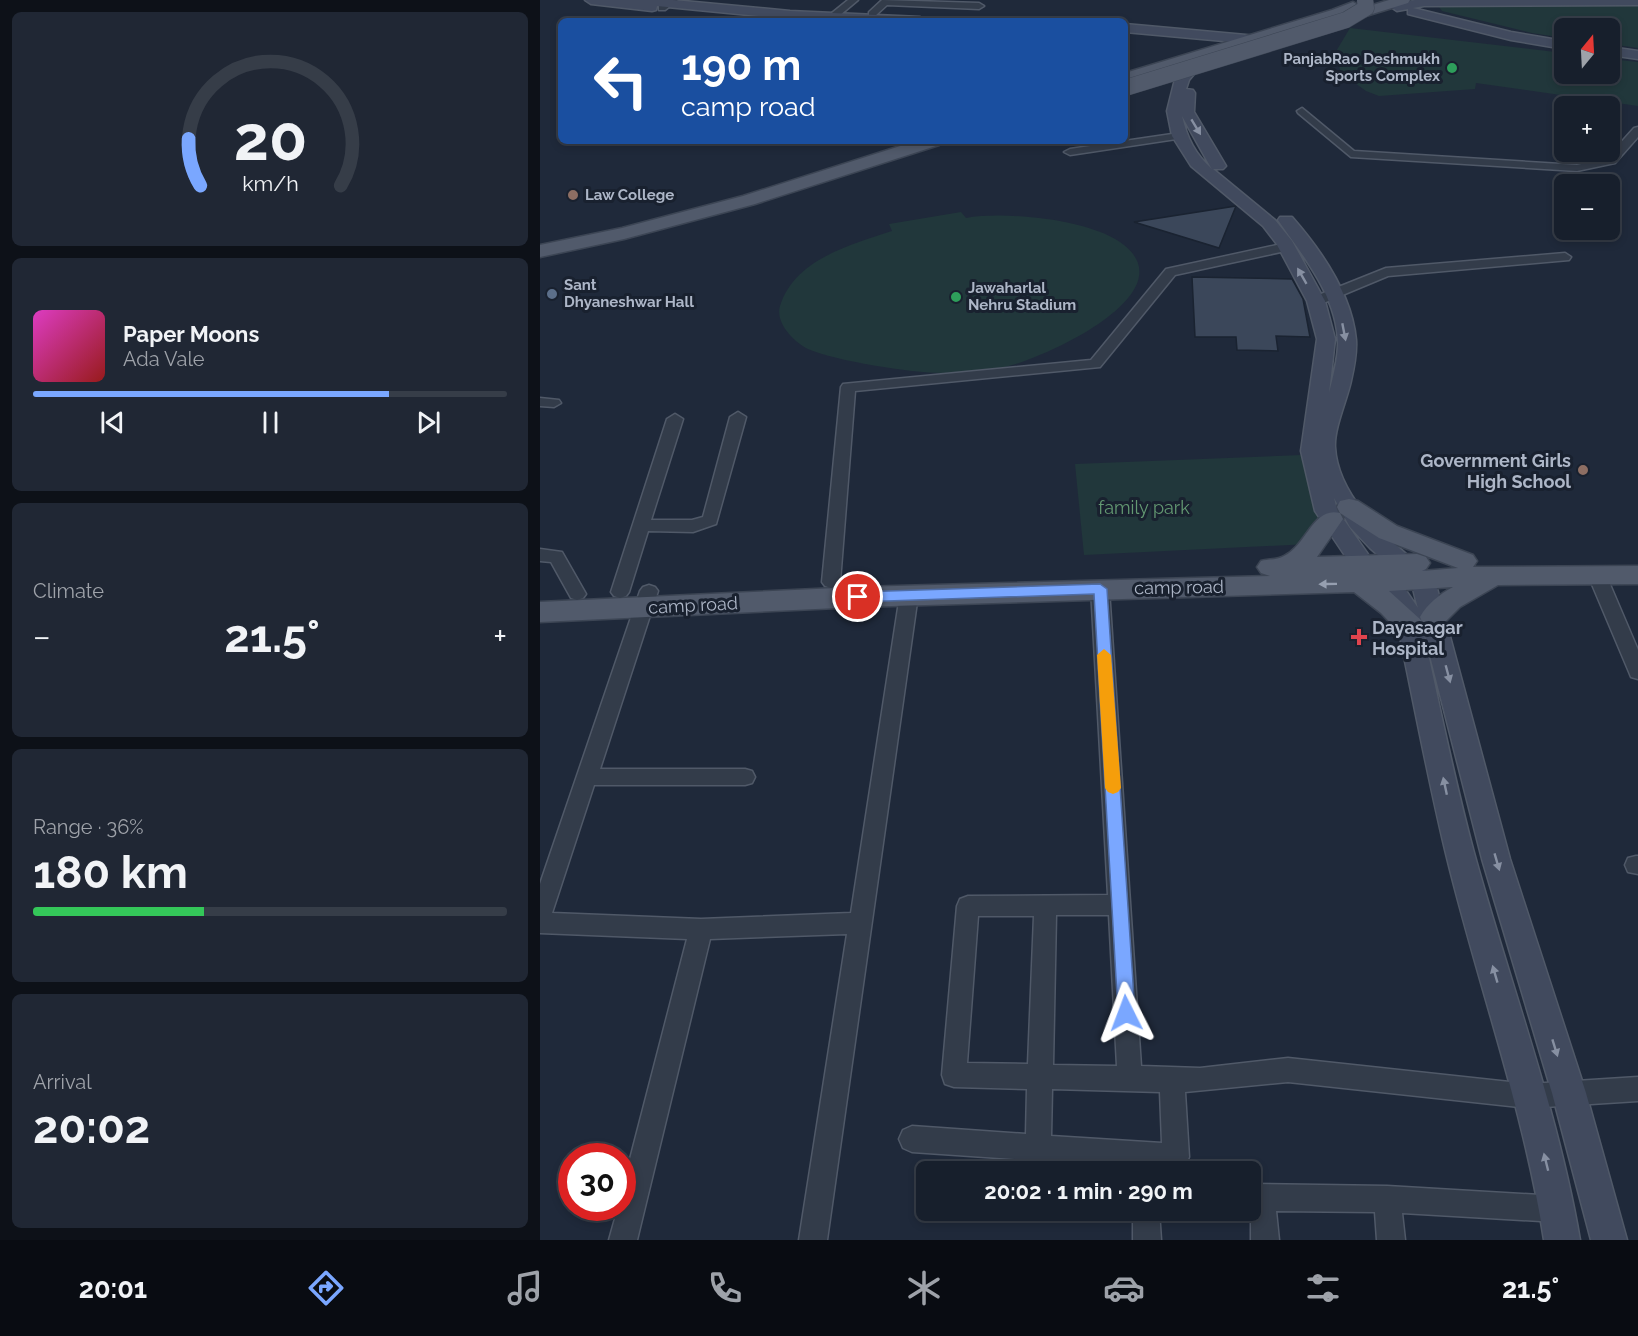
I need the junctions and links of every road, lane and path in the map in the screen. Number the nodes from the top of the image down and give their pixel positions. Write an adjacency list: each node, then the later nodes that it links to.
1 (591, 0): 6 (street)
2 (636, 0): 6 (street)
3 (852, 0): 11 (street)
4 (1638, 1): 5 (street)
5 (1384, 2): 14 (main road); 14 (main road); 15 (street); 18 (main road, bridge)
6 (668, 4): 9 (street); 10 (street)
7 (978, 6): 8 (street)
8 (872, 14)
9 (792, 18)
10 (818, 18)
11 (830, 18)
12 (1128, 28): 14 (street)
13 (1128, 33): 14 (street)
14 (1252, 42): 18 (main road)
15 (1554, 43)
16 (1620, 53): 17 (street)
17 (1638, 56)
18 (1202, 60): 19 (main road); 20 (main road, bridge); 27 (street, one-way to 27); 27 (street)
19 (1128, 77)
20 (1128, 85)
21 (1302, 111): 22 (street)
22 (1638, 130)
23 (896, 144): 29 (main road)
24 (923, 144): 28 (main road)
25 (940, 144): 28 (main road)
26 (1070, 152): 27 (street)
27 (1200, 152): 30 (street); 33 (street)
28 (818, 177): 31 (main road)
29 (540, 237)
30 (1286, 247): 33 (street, one-way to 30); 48 (street)
31 (540, 251)
32 (1565, 257): 33 (street)
33 (1325, 297): 36 (street)
34 (738, 417): 37 (street)
35 (675, 419): 37 (street)
36 (1340, 513): 39 (main road); 41 (main road); 42 (street); 43 (street)
37 (641, 525): 50 (street)
38 (540, 555): 51 (street)
39 (1464, 561): 40 (main road, camp road); 43 (main road, camp road)
40 (1638, 562)
41 (1289, 566): 42 (main road, camp road); 48 (main road, camp road)
42 (1361, 573): 43 (main road, camp road); 49 (main road, camp road, one-way to 49); 55 (main road)
43 (1395, 573): 47 (main road, camp road); 55 (street)
44 (1596, 575): 45 (main road, camp road); 46 (main road, camp road); 56 (street)
45 (1638, 575)
46 (1497, 576): 47 (main road, camp road); 55 (main road)
47 (1423, 581): 55 (street)
48 (831, 582): 53 (main road, camp road)
49 (1100, 589): 52 (main road, camp road); 60 (street)
50 (620, 592): 51 (main road, camp road); 53 (main road, camp road)
51 (577, 594): 54 (main road, camp road)
52 (909, 595): 53 (main road, camp road); 62 (street)
53 (646, 599): 54 (main road, camp road); 57 (street)
54 (541, 610)
55 (1422, 622): 69 (street, one-way to 69); 70 (street, one-way to 55)
56 (1638, 672)
57 (587, 777): 58 (street); 61 (street)
58 (745, 777)
59 (1045, 905): 60 (street); 65 (street); 65 (street)
60 (1121, 905): 66 (street)
61 (540, 917)
62 (859, 923): 64 (street); 79 (street)
63 (540, 924): 64 (street)
64 (701, 929): 78 (street)
65 (1041, 1077): 66 (street); 72 (street)
66 (1130, 1079): 67 (street)
67 (1172, 1080): 70 (street); 72 (street)
68 (1638, 1089): 69 (street)
69 (1569, 1094): 70 (street); 84 (street)
70 (1529, 1096): 75 (street, one-way to 70)
71 (912, 1139): 72 (street)
72 (1038, 1149)
73 (1261, 1197): 74 (street)
74 (1387, 1199): 75 (street); 82 (street)
75 (1557, 1209): 83 (street)
76 (1261, 1218): 81 (street)
77 (1146, 1221): 80 (street)
78 (623, 1240)
79 (813, 1240)
80 (1147, 1240)
81 (1265, 1240)
82 (1391, 1240)
83 (1562, 1240)
84 (1610, 1240)

